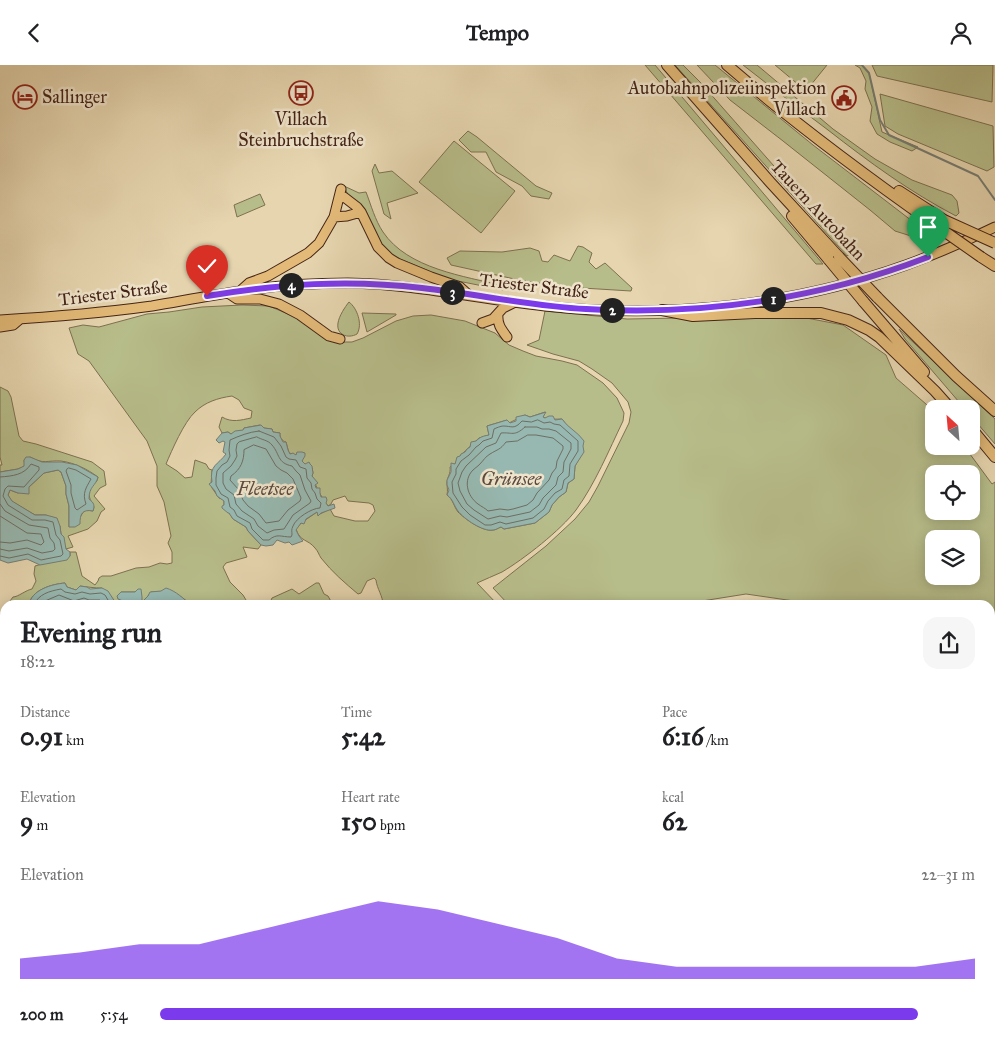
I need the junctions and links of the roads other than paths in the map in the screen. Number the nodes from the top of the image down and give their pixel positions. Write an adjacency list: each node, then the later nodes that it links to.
1 (668, 65): 8 (highway, Tauern Autobahn)
2 (727, 65): 5 (highway)
3 (361, 212): 4 (main road); 4 (main road); 12 (main road)
4 (334, 217): 10 (main road)
5 (939, 222): 7 (highway, bridge); 9 (highway, bridge)
6 (995, 227): 14 (main road, Triester Straße)
7 (995, 243)
8 (834, 259): 23 (highway, bridge); 24 (highway, Tauern Autobahn, bridge)
9 (995, 266)
10 (239, 291): 11 (main road, Triester Straße); 12 (main road, Triester Straße)
11 (228, 293): 16 (main road, Triester Straße); 21 (main road)
12 (469, 295): 13 (main road, Triester Straße)
13 (515, 302): 14 (main road, Triester Straße); 15 (main road)
14 (662, 310): 22 (highway)
15 (498, 314): 18 (main road); 20 (main road)
16 (20, 319): 17 (main road, Triester Straße); 19 (main road)
17 (0, 320)
18 (482, 323)
19 (0, 327)
20 (507, 337)
21 (340, 339)
22 (944, 400)
23 (947, 400)
24 (995, 411)
25 (980, 439): 26 (highway)
26 (995, 457)

